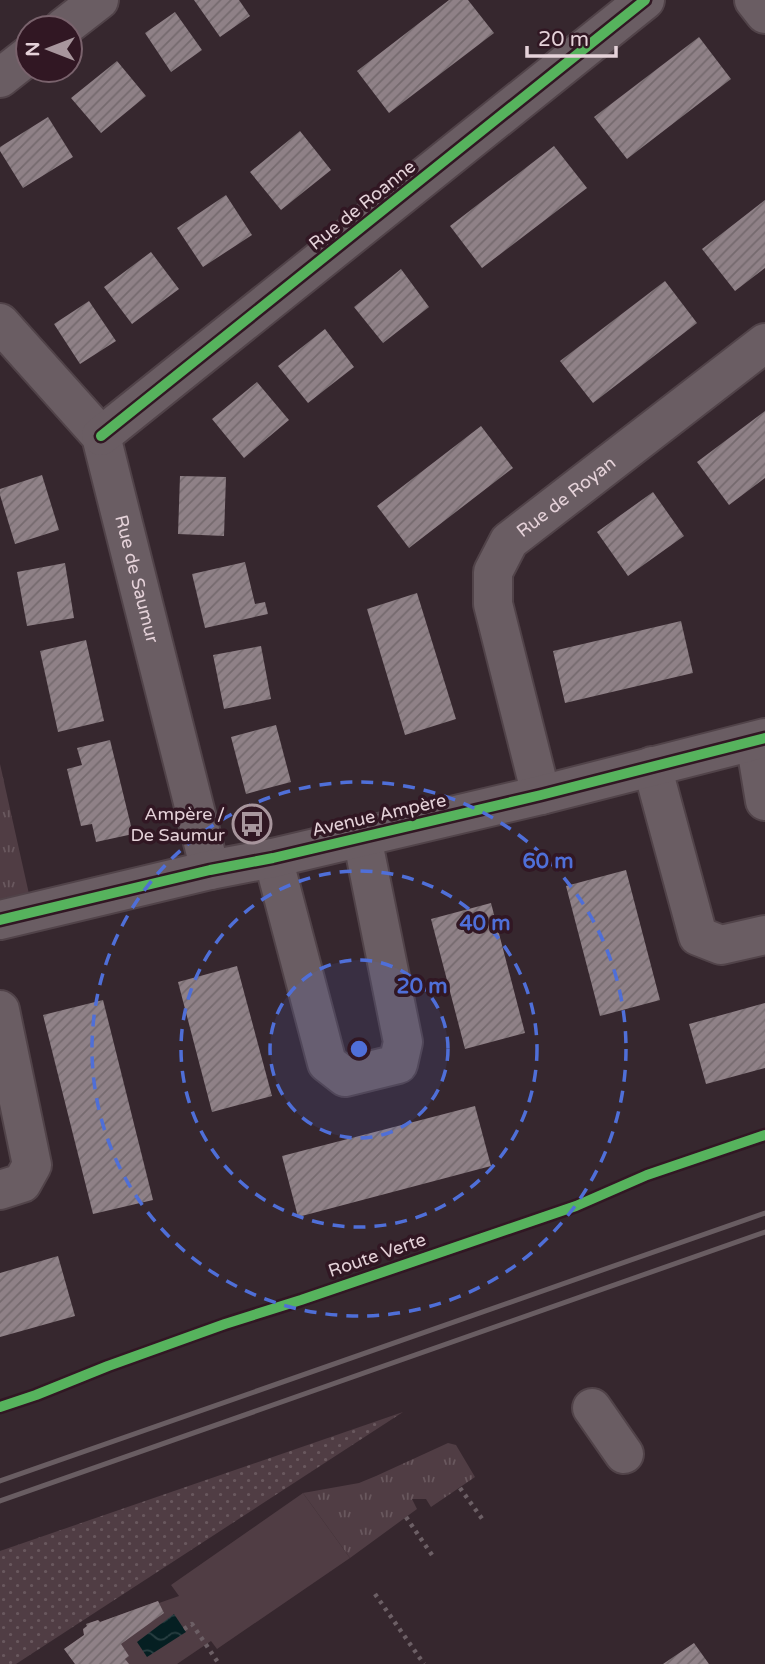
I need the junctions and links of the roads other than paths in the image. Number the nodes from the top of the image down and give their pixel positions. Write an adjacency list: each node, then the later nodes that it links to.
1 (99, 0): 4 (street)
2 (645, 0): 10 (street, Rue de Roanne)
3 (754, 0): 5 (street)
4 (82, 14)
5 (765, 14)
6 (14, 67): 7 (street)
7 (0, 78)
8 (0, 323): 10 (street, Rue de Saumur)
9 (765, 343): 13 (street, Rue de Royan)
10 (102, 436): 17 (street, Rue de Saumur)
11 (760, 740): 12 (street, Avenue Ampère); 14 (street, Avenue Ampère)
12 (652, 766): 13 (street, Avenue Ampère); 19 (street)
13 (541, 795): 15 (street, Avenue Ampère)
14 (765, 801)
15 (362, 837): 16 (street, Avenue Ampère); 16 (street, Avenue Ampère)
16 (273, 858): 17 (street, Avenue Ampère)
17 (210, 870): 18 (street, Avenue Ampère)
18 (0, 920)
19 (765, 935)
20 (0, 1010): 21 (street)
21 (0, 1190)
22 (592, 1408): 23 (street)
23 (624, 1454)

